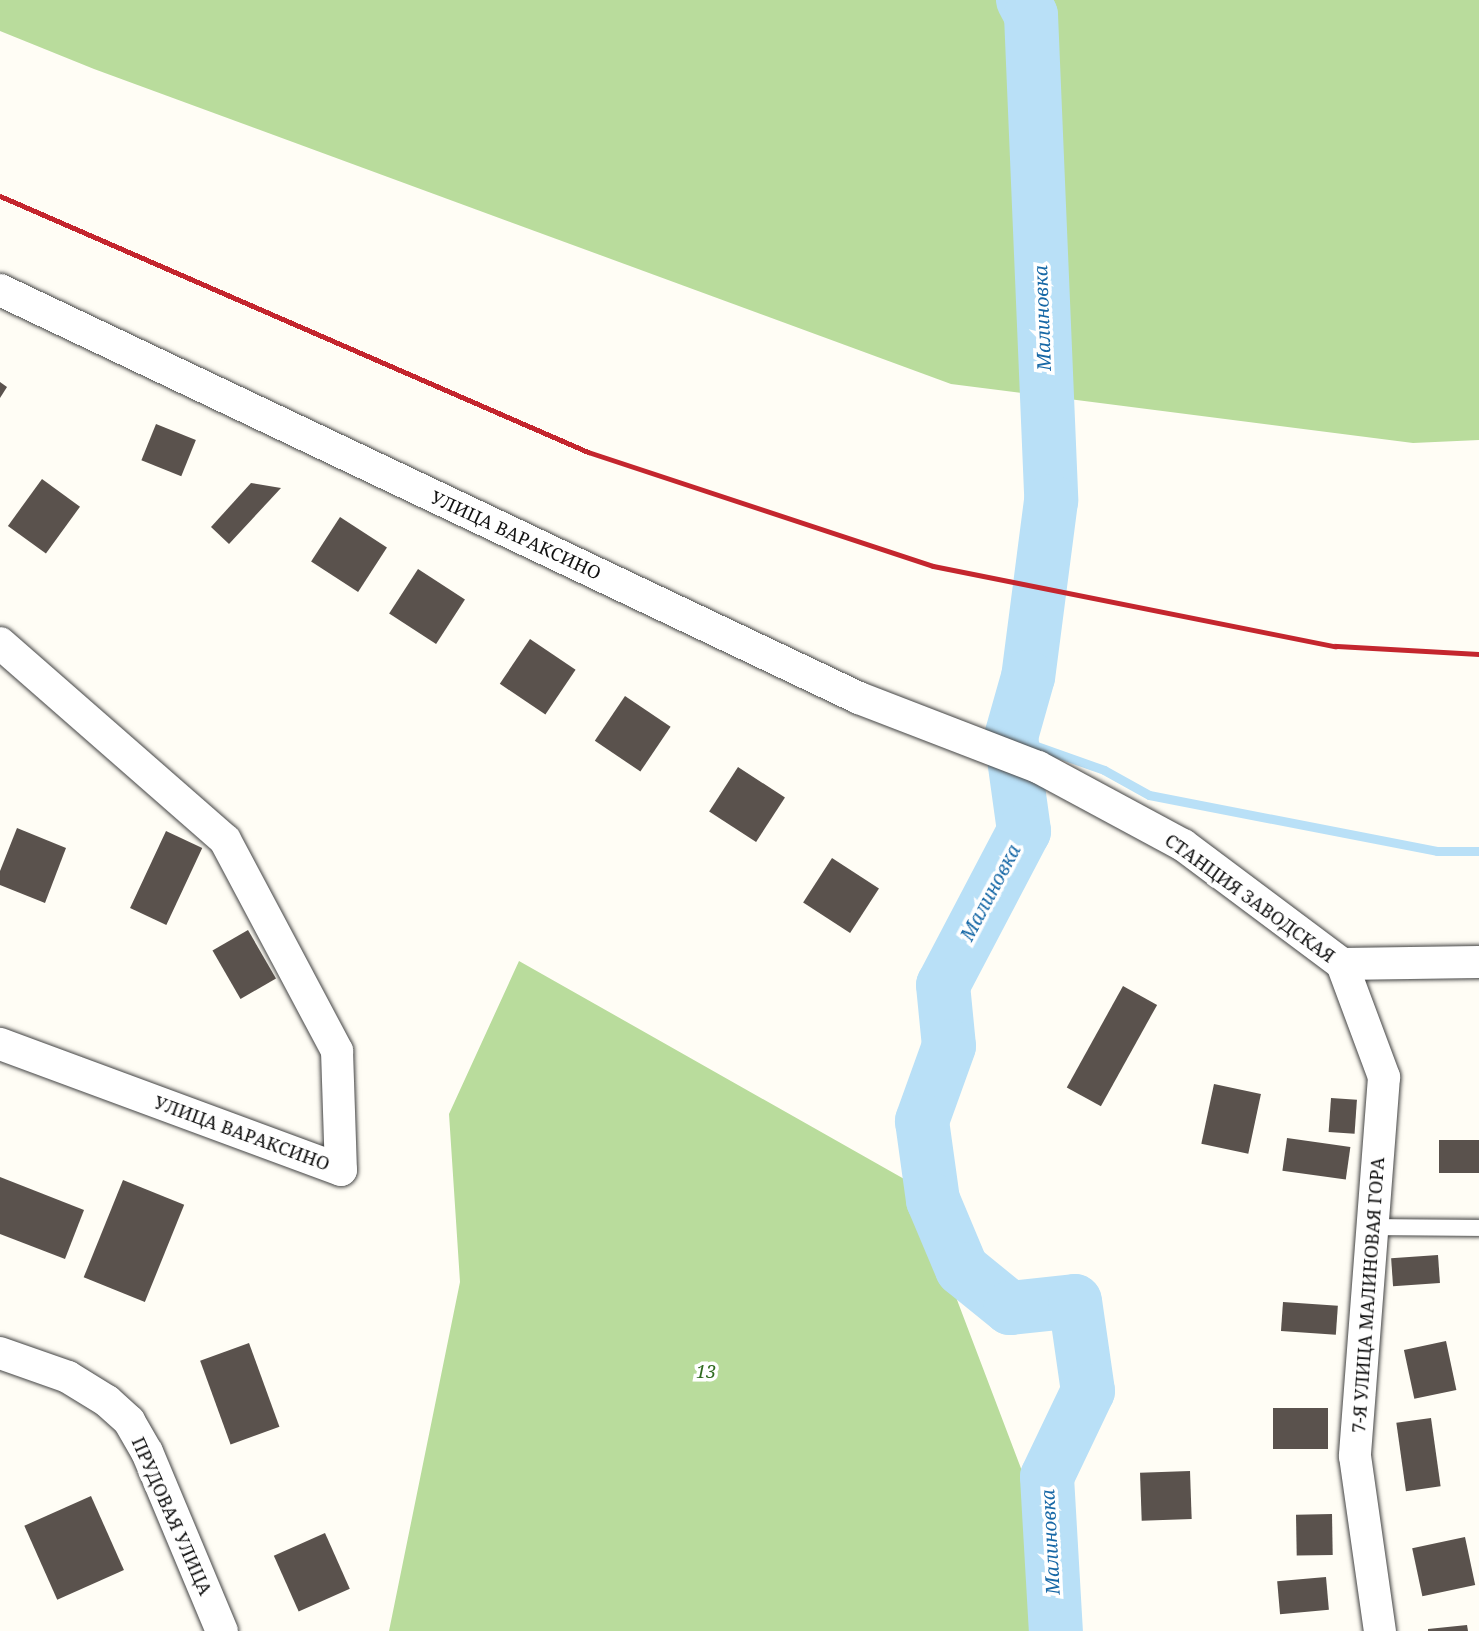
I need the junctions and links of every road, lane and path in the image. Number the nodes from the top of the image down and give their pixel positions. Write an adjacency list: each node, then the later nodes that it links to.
1 (0, 290): 3 (street, УЛИЦА ВАРАКСИНО)
2 (0, 643): 6 (street, УЛИЦА ВАРАКСИНО)
3 (1038, 767): 5 (street, СТАНЦИЯ ЗАВОДСКАЯ)
4 (1479, 962): 5 (street, СТАНЦИЯ ЗАВОДСКАЯ)
5 (1342, 964): 7 (street, 7-Я УЛИЦА МАЛИНОВАЯ ГОРА)
6 (0, 1044)
7 (1373, 1227): 8 (lane); 11 (street, 7-Я УЛИЦА МАЛИНОВАЯ ГОРА)
8 (1479, 1228)
9 (0, 1353): 10 (street, ПРУДОВАЯ УЛИЦА)
10 (222, 1631)
11 (1380, 1631)

